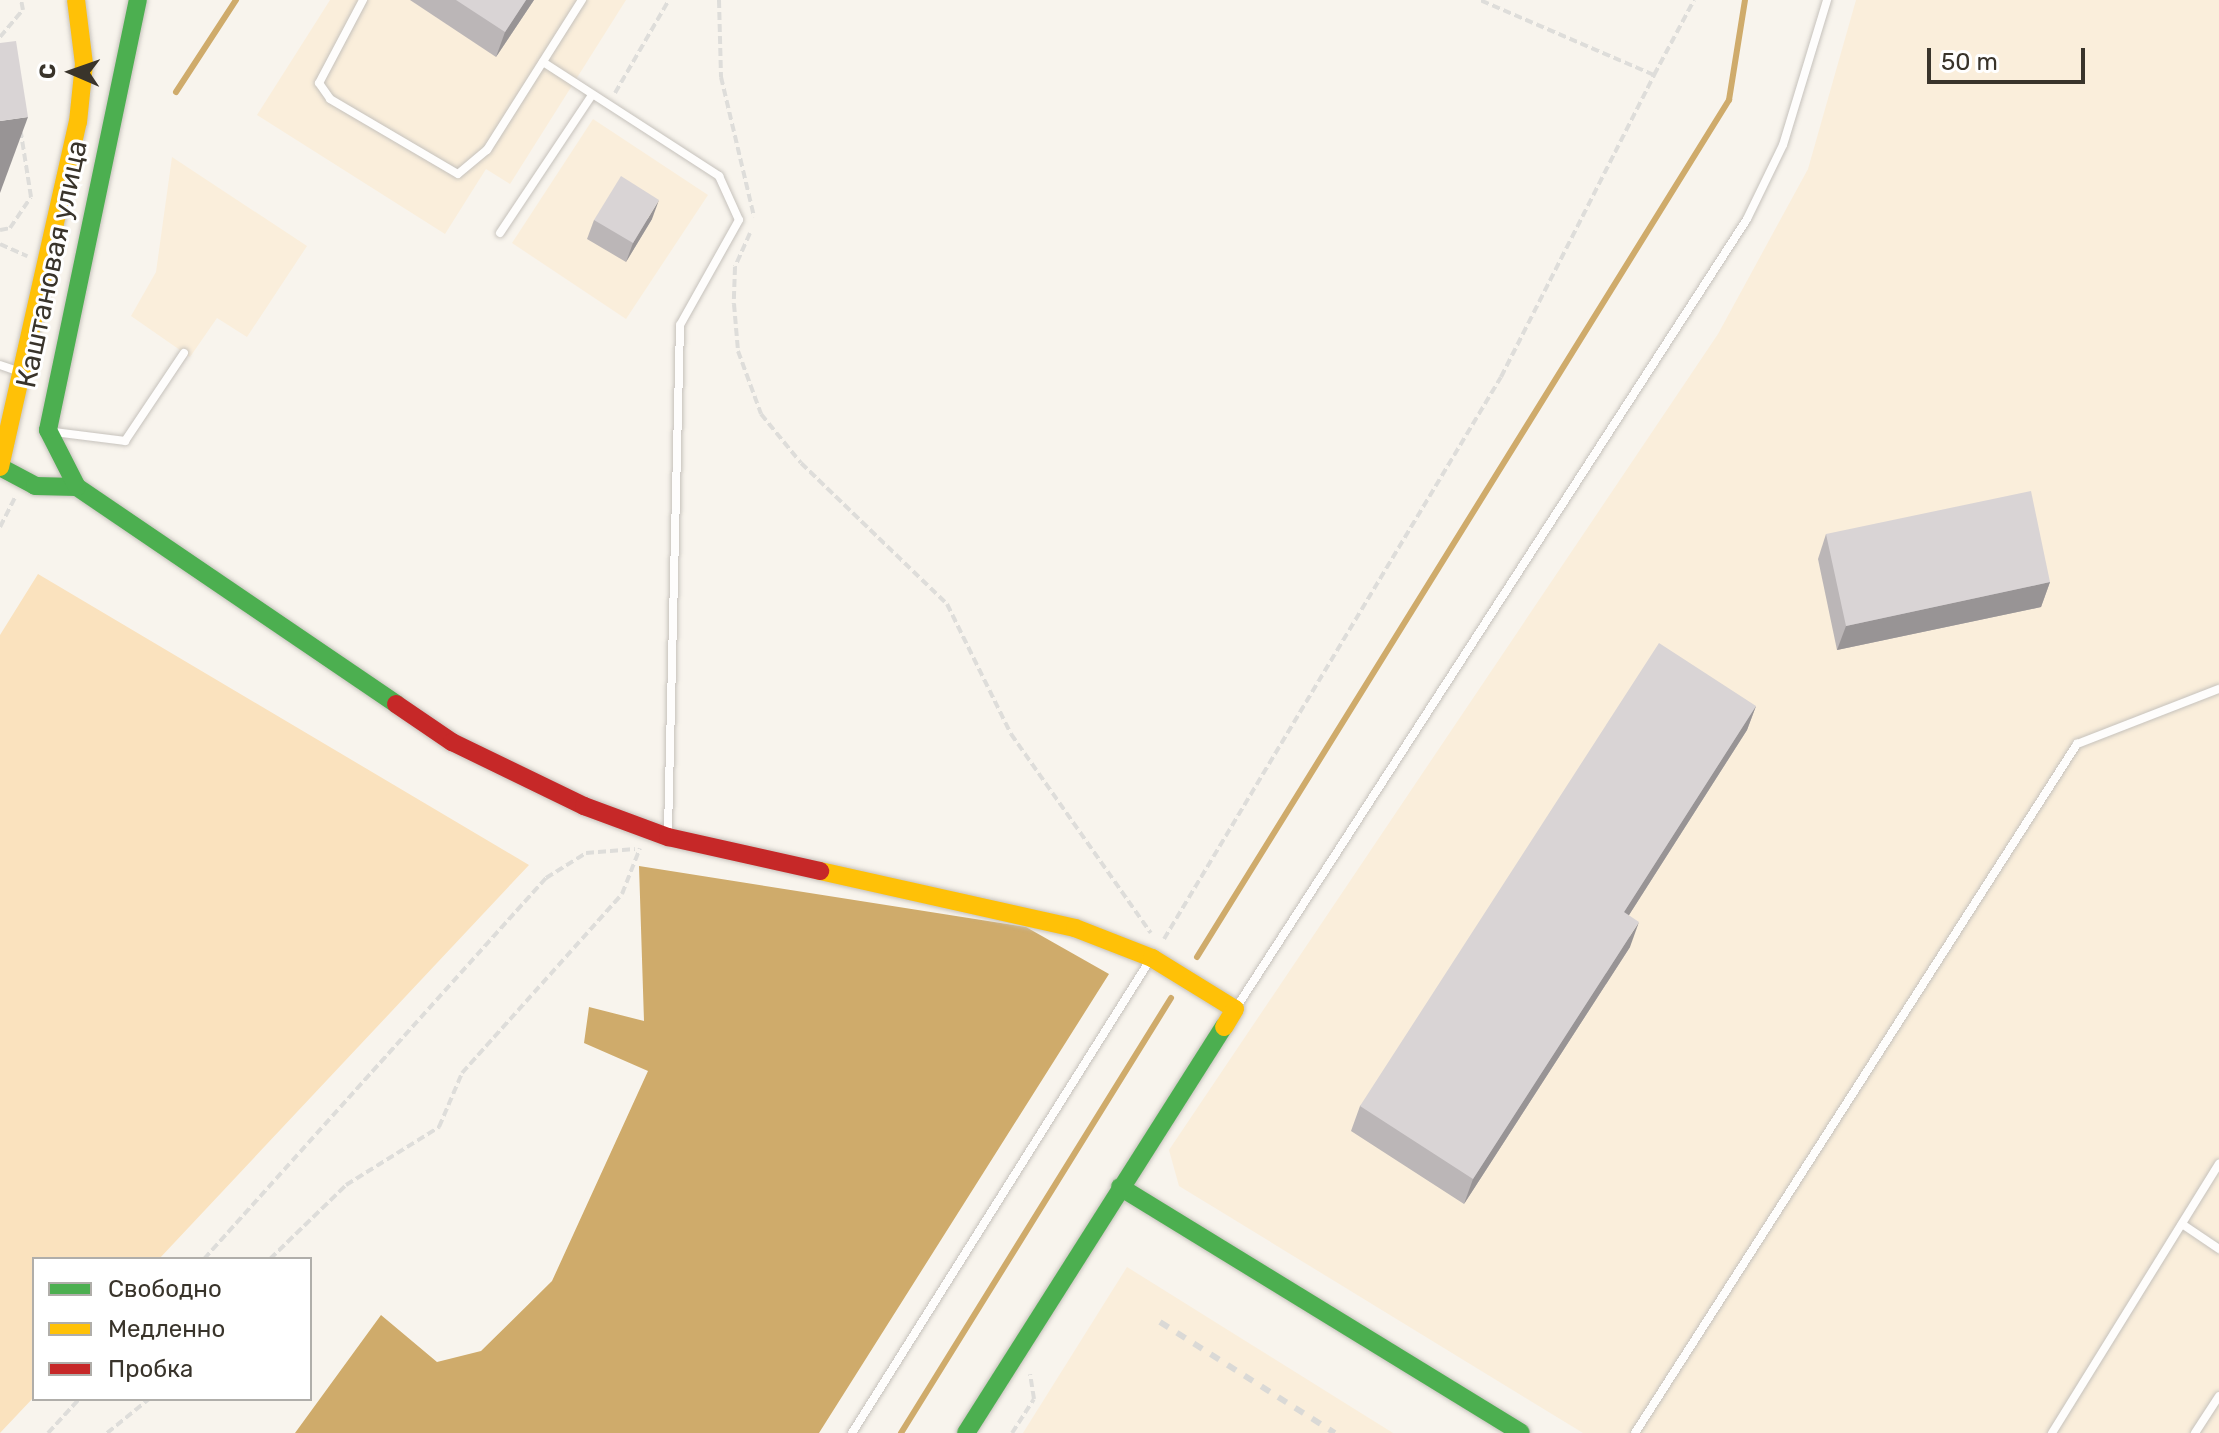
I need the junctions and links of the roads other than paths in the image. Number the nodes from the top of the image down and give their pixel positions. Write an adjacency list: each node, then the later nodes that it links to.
1 (76, 0): 10 (street, Каштановая улица)
2 (138, 0): 11 (street, Каштановая улица)
3 (363, 0): 6 (lane)
4 (582, 0): 6 (lane)
5 (1827, 0): 17 (lane)
6 (543, 62): 7 (lane)
7 (592, 95): 8 (lane); 15 (lane)
8 (500, 233)
9 (184, 353): 11 (lane)
10 (9, 368): 12 (street, Каштановая улица)
11 (48, 430): 13 (street, Каштановая улица)
12 (0, 467): 13 (street)
13 (77, 487): 15 (street)
14 (2219, 689): 26 (lane)
15 (664, 836): 16 (street)
16 (1155, 953): 17 (street); 23 (lane)
17 (1235, 1009): 19 (street)
18 (2219, 1164): 20 (lane)
19 (1120, 1187): 24 (street); 25 (street)
20 (2182, 1224): 21 (lane); 27 (lane)
21 (2219, 1249)
22 (2219, 1396): 28 (lane)
23 (852, 1433)
24 (966, 1433)
25 (1521, 1433)
26 (1635, 1433)
27 (2052, 1433)
28 (2195, 1433)

